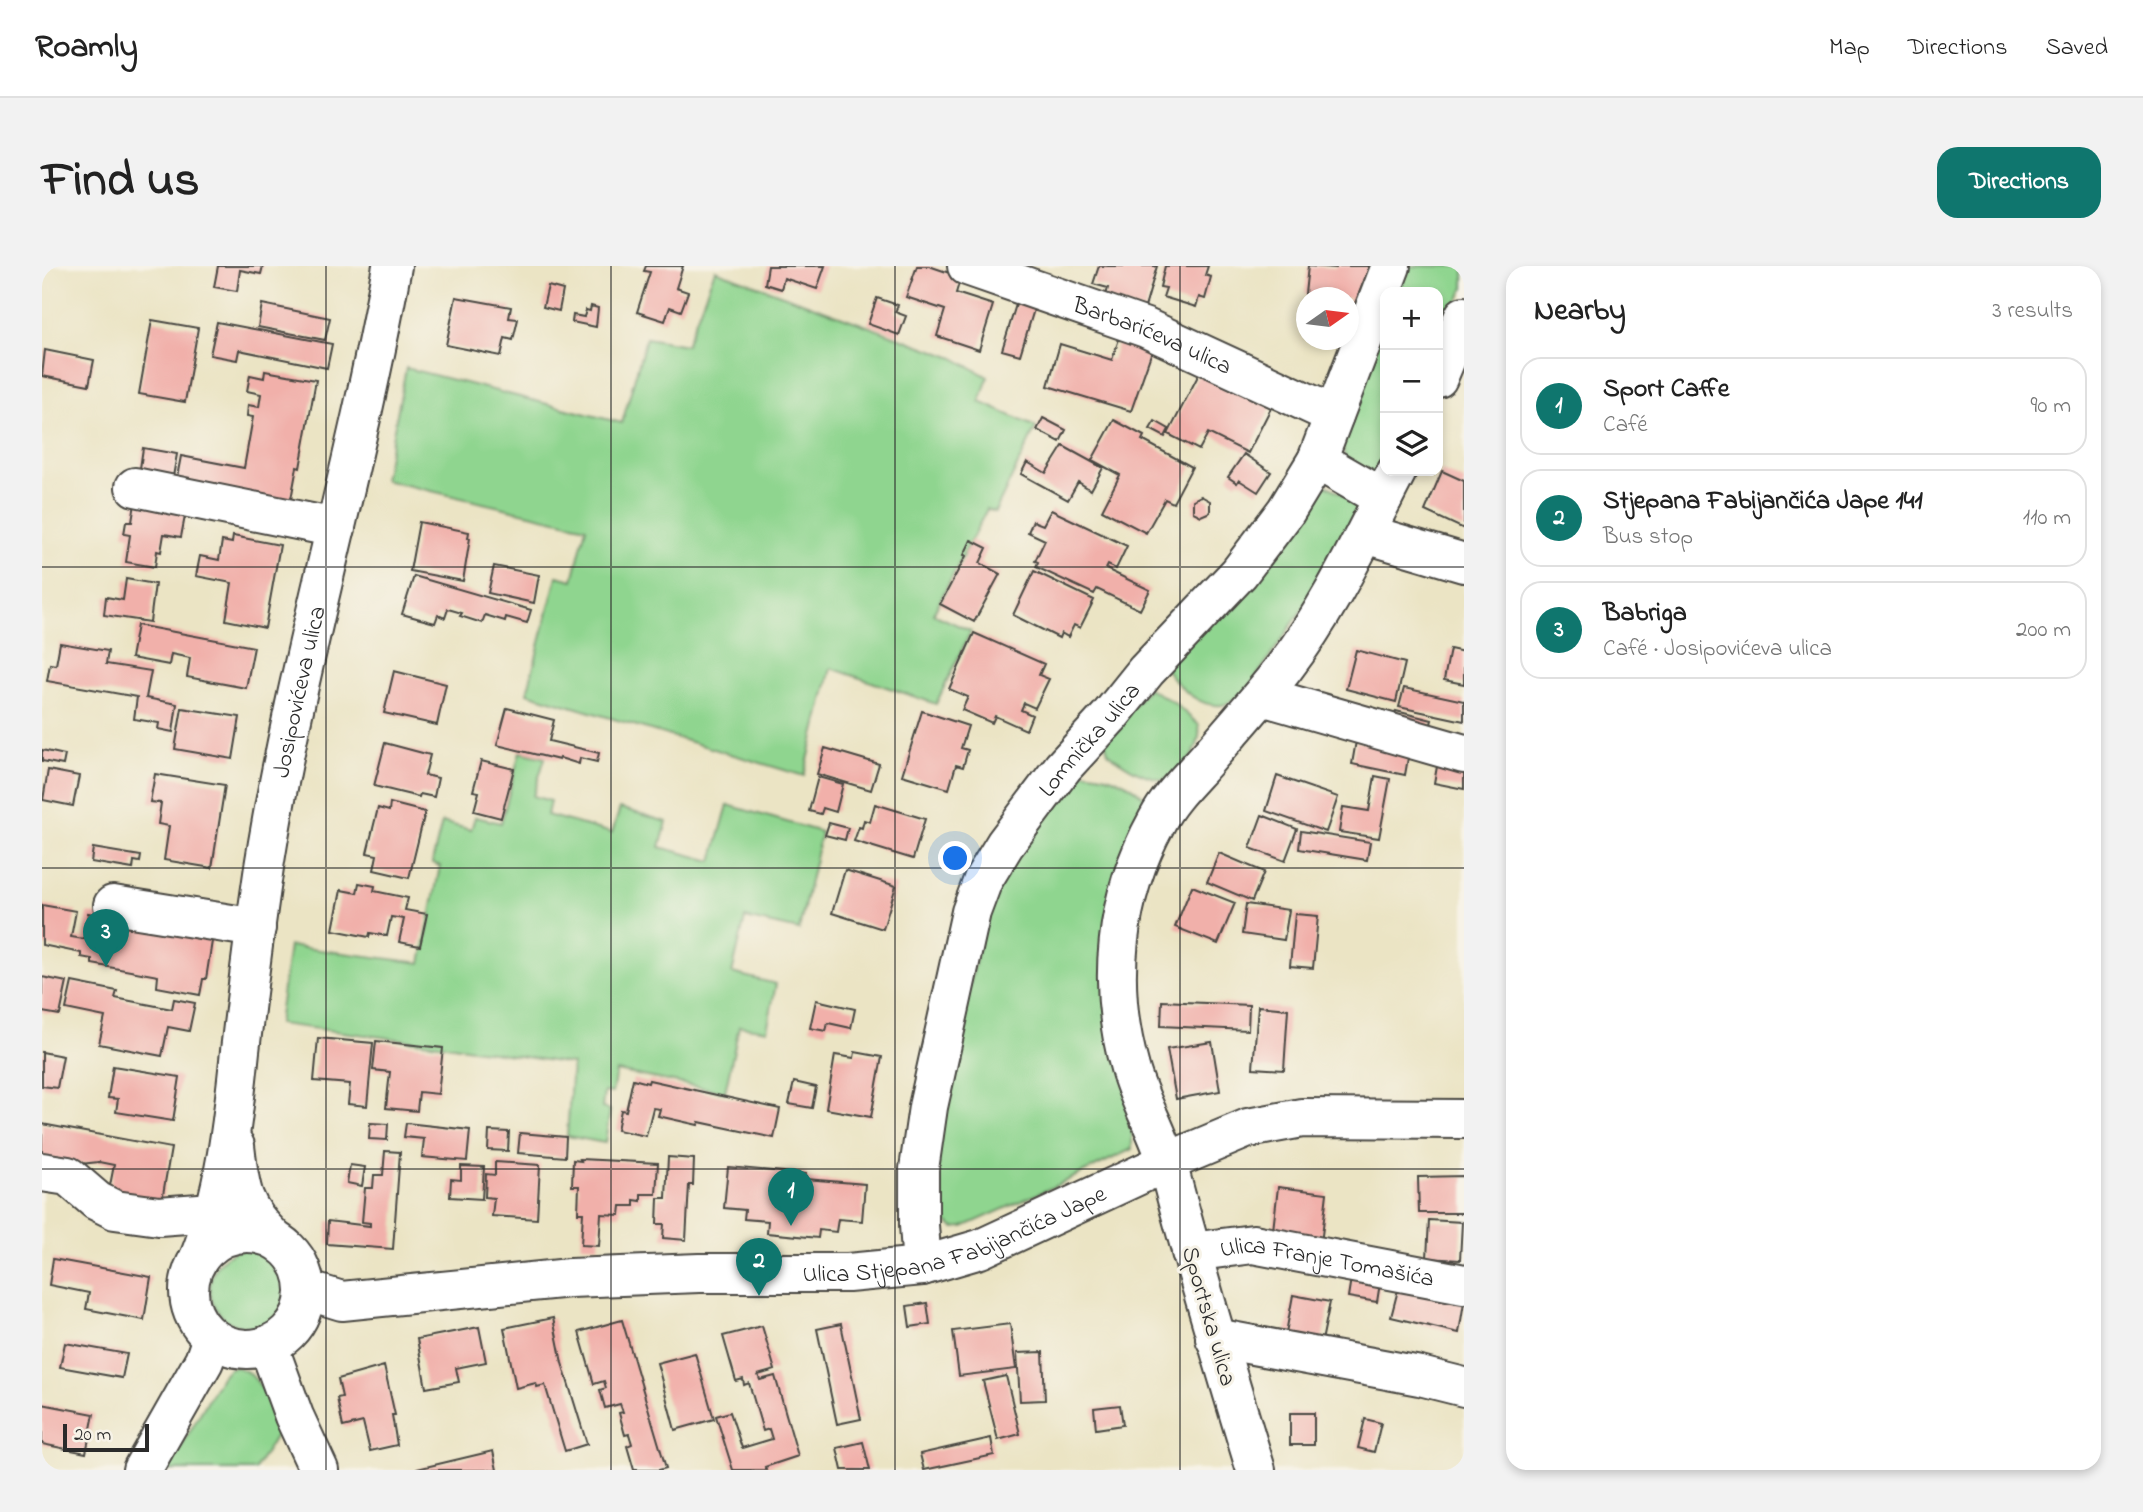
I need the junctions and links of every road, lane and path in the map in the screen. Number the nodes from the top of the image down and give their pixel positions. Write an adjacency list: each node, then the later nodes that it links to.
1 (392, 266): 10 (street, Josipovićeva ulica)
2 (967, 266): 6 (street, Barbarićeva ulica)
3 (1391, 266): 6 (street, Lomnička ulica)
4 (1464, 316): 5 (street)
5 (1443, 365)
6 (1334, 415): 7 (street, Lomnička ulica)
7 (1317, 460): 8 (street); 25 (street, Lomnička ulica)
8 (1390, 484): 11 (street)
9 (135, 488): 10 (street)
10 (336, 528): 16 (street, Josipovićeva ulica)
11 (1366, 534): 12 (street); 13 (street)
12 (1464, 563)
13 (1262, 696): 14 (street); 19 (street)
14 (1464, 754)
15 (113, 905): 16 (street)
16 (256, 928): 18 (street, Josipovićeva ulica)
17 (1464, 1119): 19 (street, Ulica Stjepana Fabijančića Jape)
18 (232, 1123): 21 (street, Josipovićeva ulica); 22 (street, Josipovićeva ulica)
19 (1167, 1161): 23 (street, Sportska ulica); 25 (street, Ulica Stjepana Fabijančića Jape)
20 (42, 1172): 21 (street)
21 (213, 1212): 24 (street, Josipovićeva ulica)
22 (273, 1238): 24 (street); 27 (street)
23 (1191, 1252): 26 (street, Ulica Franje Tomašića); 29 (street, Sportska ulica)
24 (199, 1258): 28 (street)
25 (922, 1266): 27 (street, Ulica Stjepana Fabijančića Jape)
26 (1464, 1284)
27 (306, 1290): 30 (street)
28 (212, 1338): 30 (street); 32 (street)
29 (1215, 1338): 31 (street); 34 (street, Sportska ulica)
30 (268, 1345): 33 (street)
31 (1464, 1387)
32 (142, 1470)
33 (319, 1470)
34 (1255, 1470)

